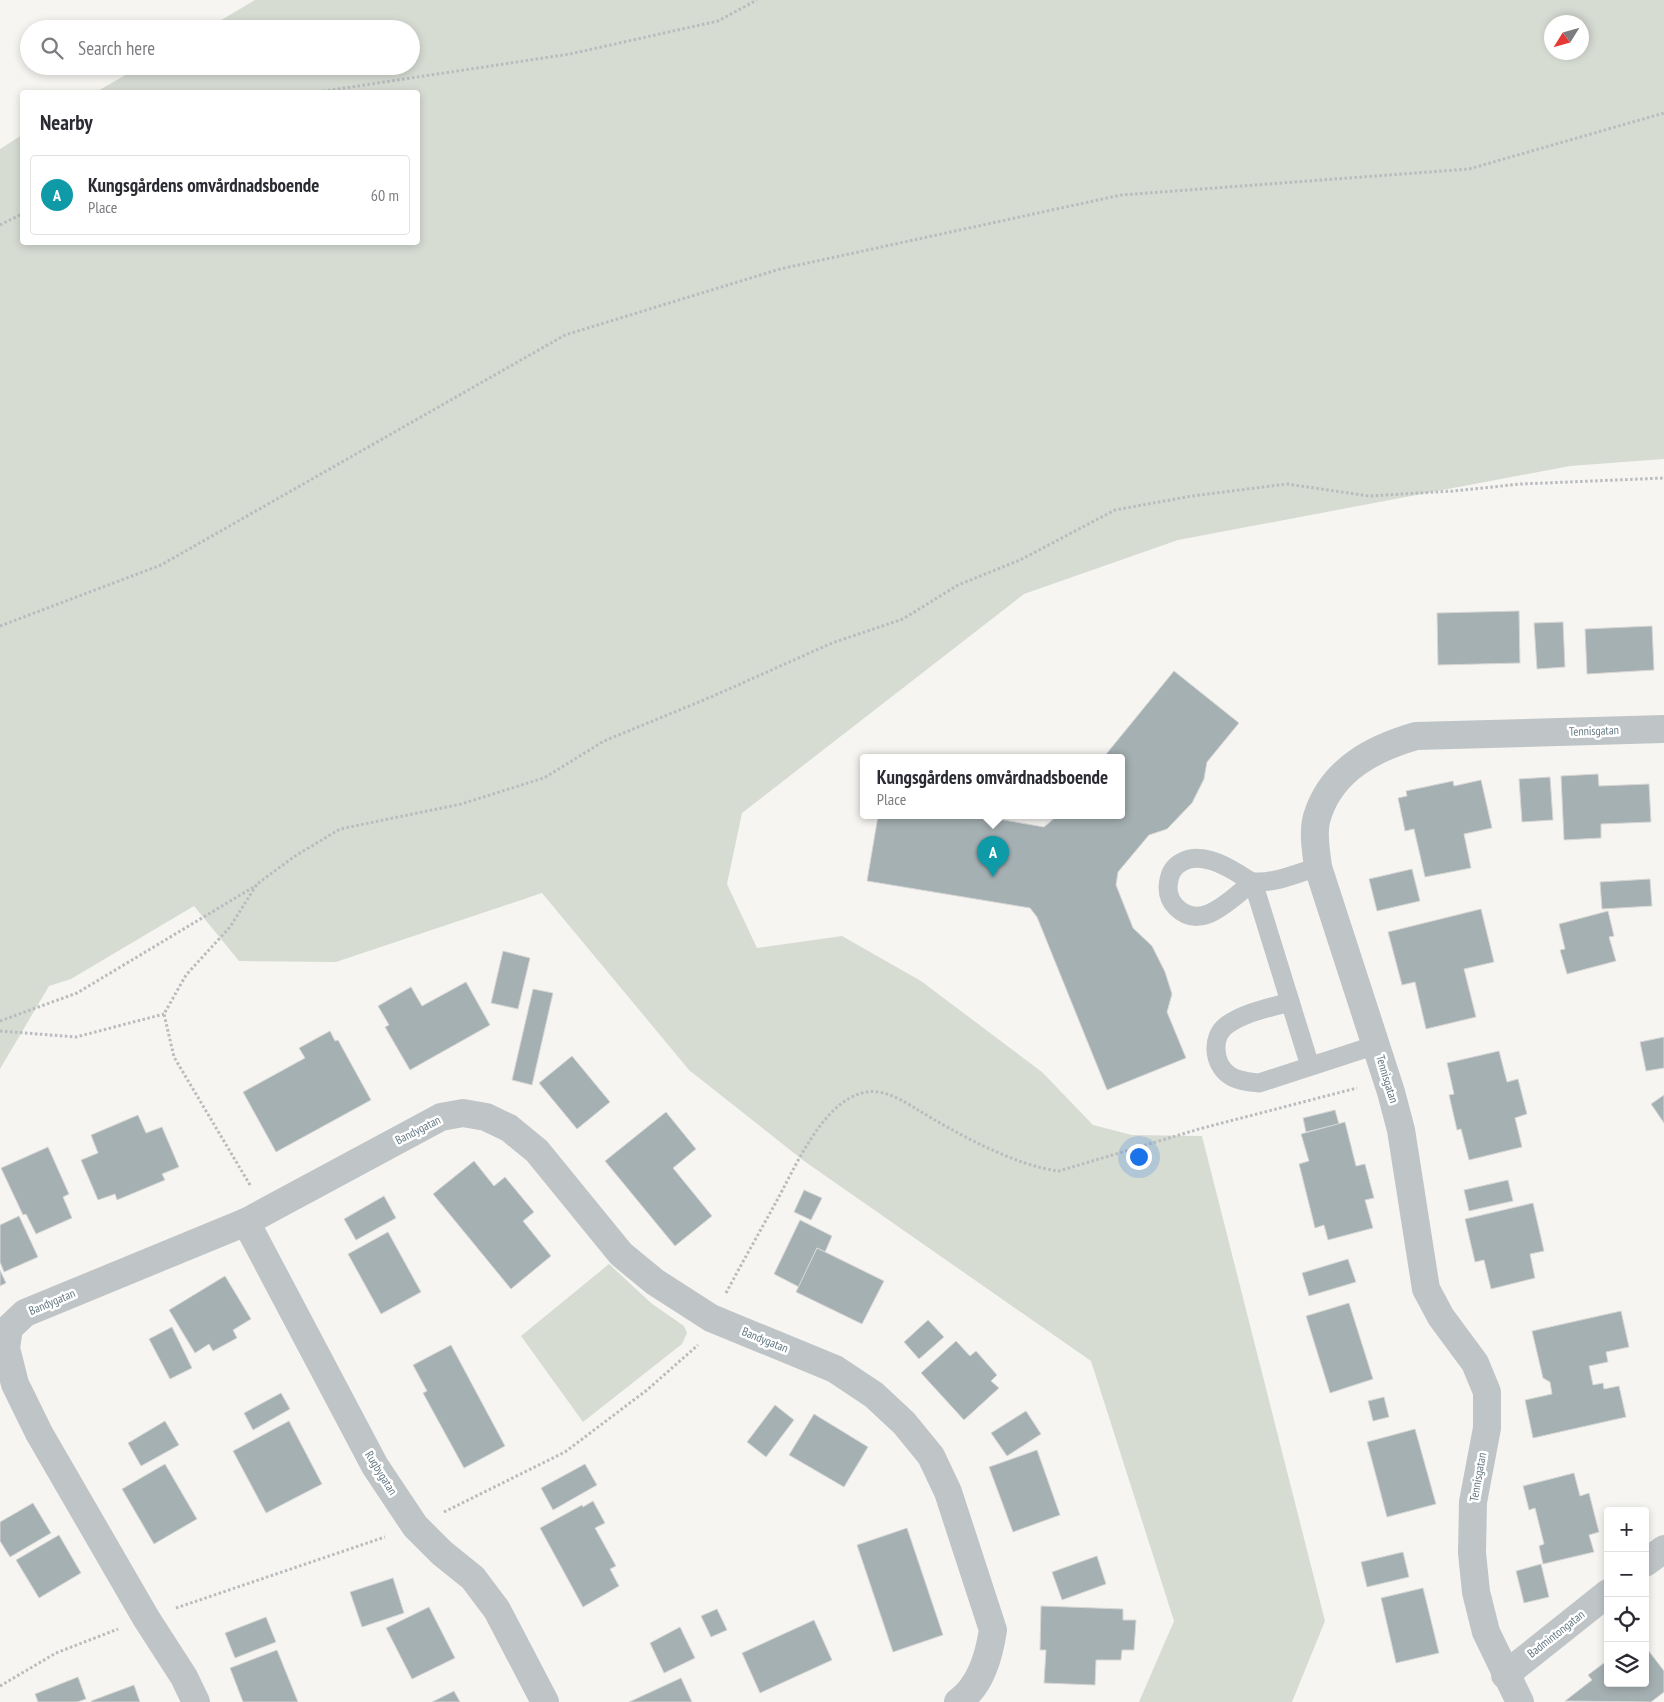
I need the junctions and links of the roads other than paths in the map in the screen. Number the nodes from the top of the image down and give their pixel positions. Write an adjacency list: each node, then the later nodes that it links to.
1 (1664, 729): 2 (street, Tennisgatan)
2 (1318, 867): 3 (lane); 4 (street, Tennisgatan)
3 (1290, 1002): 5 (lane); 5 (lane)
4 (1376, 1044): 5 (lane); 10 (street, Tennisgatan)
5 (1310, 1066)
6 (255, 1217): 11 (street, Bandygatan); 12 (street, Rugbygatan); 13 (street, Bandygatan)
7 (1664, 1549): 8 (street)
8 (1649, 1560)
9 (1604, 1596): 10 (street, Badmintongatan)
10 (1505, 1674): 14 (street, Tennisgatan)
11 (196, 1702)
12 (545, 1702)
13 (958, 1702)
14 (1520, 1702)

